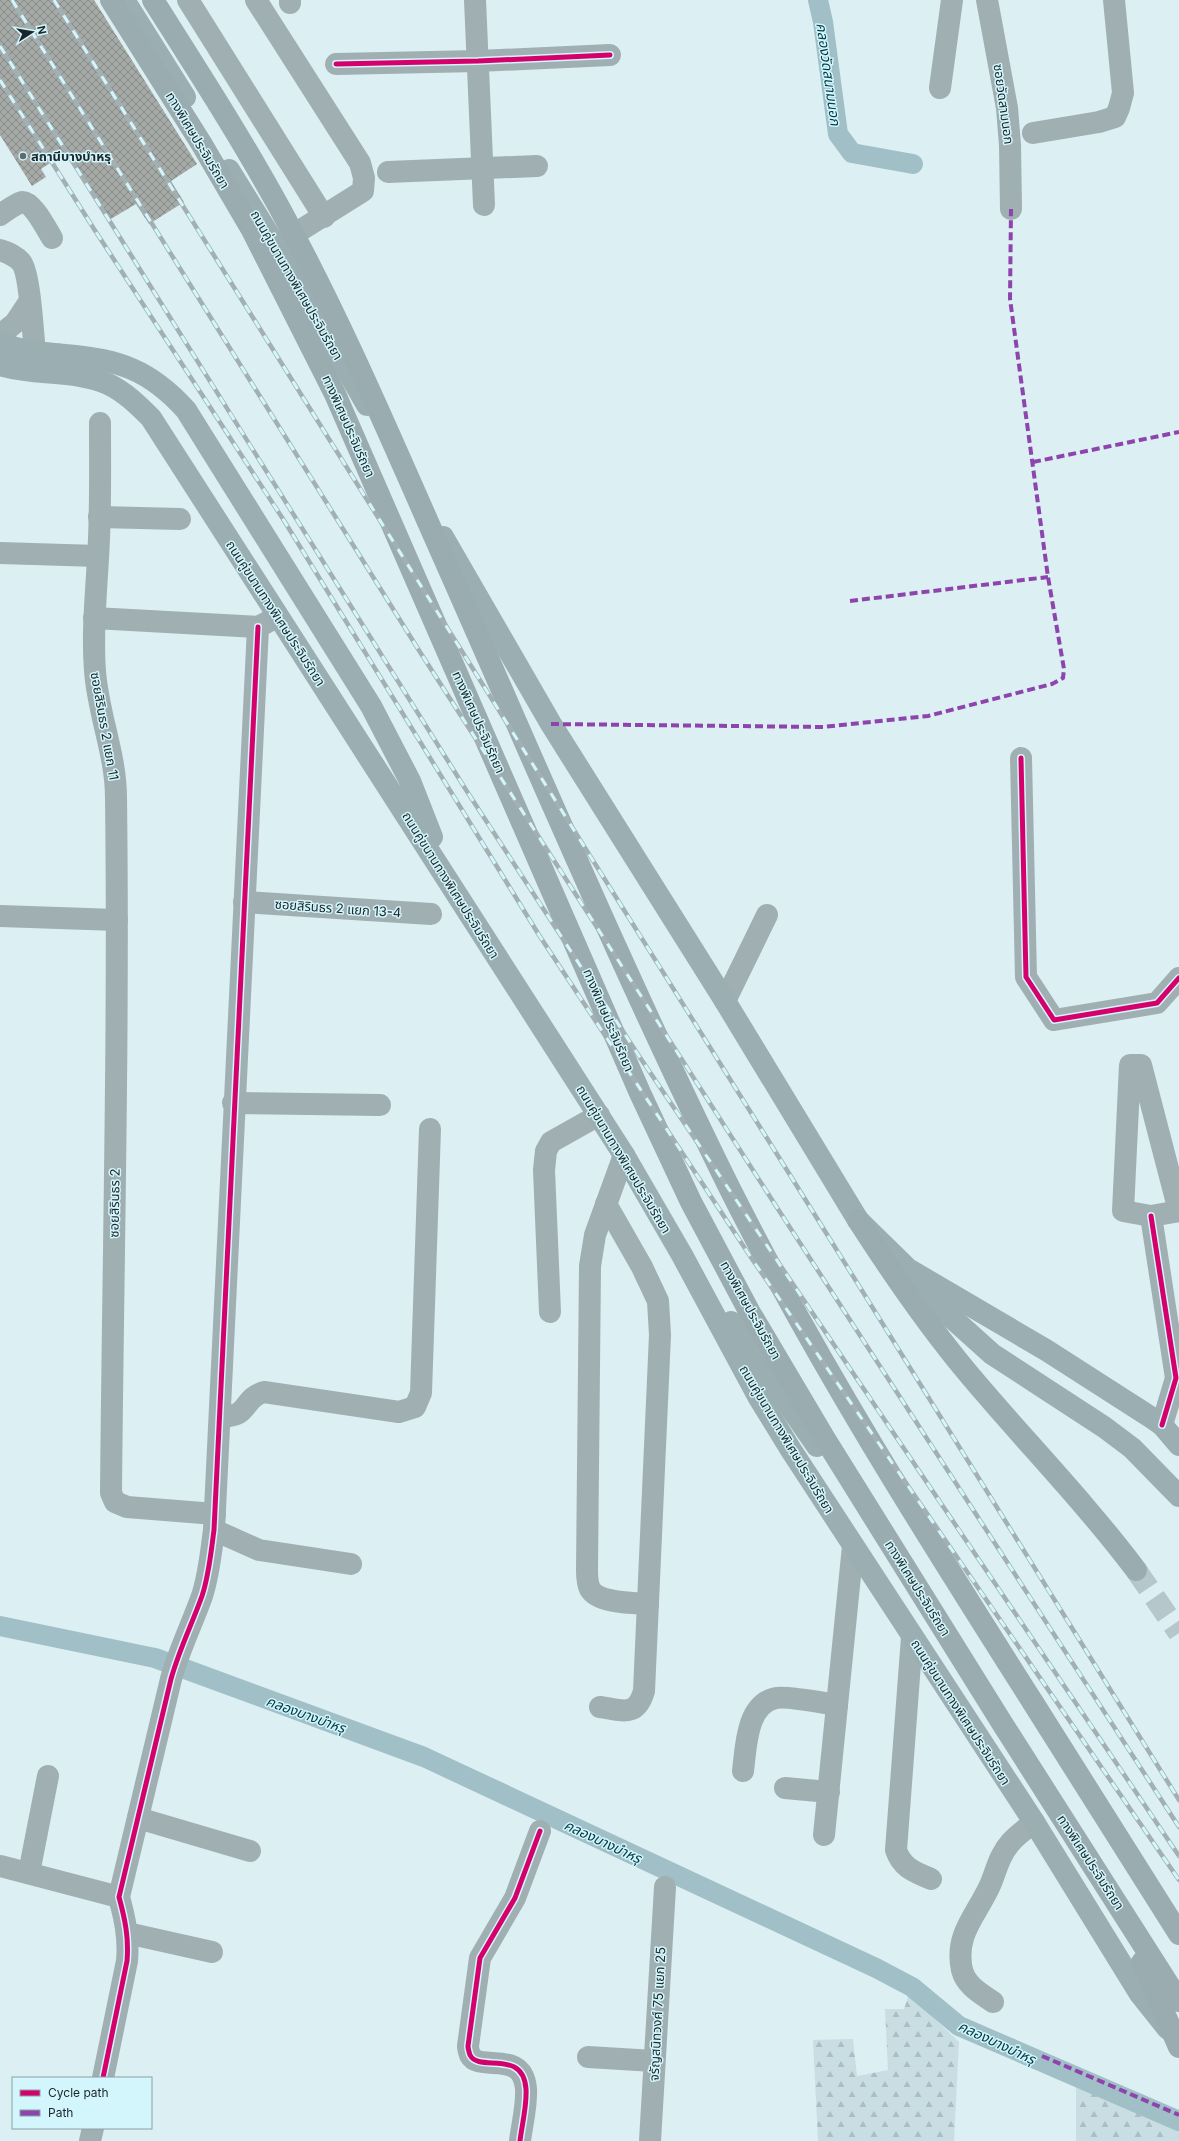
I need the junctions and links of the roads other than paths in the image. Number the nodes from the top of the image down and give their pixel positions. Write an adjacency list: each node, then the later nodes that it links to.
1 (111, 0): 89 (highway, ทางพิเศษประจิมรัถยา)
2 (124, 0): 23 (main road, ถนนคู่ขนานทางพิเศษประจิมรัถยา)
3 (153, 0): 86 (highway)
4 (188, 0): 21 (street)
5 (256, 0): 21 (street)
6 (475, 0): 11 (street)
7 (952, 0): 13 (street)
8 (987, 0): 19 (street, ซอยวัดสามนอก)
9 (1114, 0): 14 (street)
10 (610, 55): 11 (street)
11 (478, 61): 12 (street); 16 (street)
12 (336, 64)
13 (940, 88)
14 (1033, 133)
15 (537, 166): 16 (street)
16 (483, 170): 17 (street); 18 (street)
17 (388, 172)
18 (484, 205)
19 (1011, 209)
20 (3, 213): 22 (street); 24 (street)
21 (324, 217): 23 (street)
22 (52, 238)
23 (276, 246): 46 (main road, ถนนคู่ขนานทางพิเศษประจิมรัถยา)
24 (1, 250): 25 (street)
25 (29, 302): 26 (street); 29 (street)
26 (0, 334)
27 (0, 342): 39 (main road)
28 (0, 365): 29 (main road, ถนนคู่ขนานทางพิเศษประจิมรัถยา)
29 (49, 373): 35 (main road, ถนนคู่ขนานทางพิเศษประจิมรัถยา)
30 (100, 423): 31 (street, ซอยสิรินธร 2 แยก 11)
31 (99, 517): 32 (street); 34 (street, ซอยสิรินธร 2 แยก 11)
32 (180, 519)
33 (0, 553): 34 (street)
34 (98, 556): 36 (street, ซอยสิรินธร 2 แยก 11)
35 (278, 616): 37 (street); 39 (main road, ถนนคู่ขนานทางพิเศษประจิมรัถยา)
36 (94, 618): 37 (street); 44 (street, ซอยสิรินธร 2 แยก 11)
37 (258, 627): 40 (street)
38 (1021, 758): 45 (street)
39 (448, 879): 49 (main road, ถนนคู่ขนานทางพิเศษประจิมรัถยา)
40 (244, 902): 41 (street, ซอยสิรินธร 2 แยก 13-4); 47 (street)
41 (431, 914)
42 (767, 915): 46 (street)
43 (0, 916): 44 (street)
44 (117, 920): 63 (street, ซอยสิรินธร 2)
45 (1179, 978)
46 (725, 1001): 55 (main road, ถนนคู่ขนานทางพิเศษประจิมรัถยา)
47 (233, 1103): 48 (street); 59 (street)
48 (380, 1105)
49 (599, 1115): 51 (main road, ถนนคู่ขนานทางพิเศษประจิมรัถยา); 58 (street)
50 (430, 1129): 59 (street)
51 (624, 1155): 52 (street); 56 (main road, ถนนคู่ขนานทางพิเศษประจิมรัถยา)
52 (606, 1204): 67 (street); 67 (street)
53 (1179, 1211): 54 (street); 54 (street)
54 (1151, 1216): 60 (street)
55 (858, 1220): 57 (main road, ถนนคู่ขนานทางพิเศษประจิมรัถยา); 66 (highway)
56 (682, 1255): 64 (main road, ถนนคู่ขนานทางพิเศษประจิมรัถยา); 88 (main road)
57 (908, 1269): 60 (main road, ถนนคู่ขนานทางพิเศษประจิมรัถยา); 62 (main road)
58 (550, 1312)
59 (221, 1416): 63 (street)
60 (1162, 1425): 61 (main road, ถนนคู่ขนานทางพิเศษประจิมรัถยา)
61 (1179, 1445)
62 (1179, 1496)
63 (215, 1522): 65 (street, ซอยสิรินธร 2); 75 (street)
64 (853, 1546): 68 (main road, ถนนคู่ขนานทางพิเศษประจิมรัถยา); 69 (street)
65 (351, 1564)
66 (1136, 1570)
67 (648, 1604): 70 (street)
68 (912, 1637): 76 (main road, ถนนคู่ขนานทางพิเศษประจิมรัถยา); 82 (street)
69 (837, 1705): 71 (street); 74 (street)
70 (600, 1707)
71 (743, 1772)
72 (48, 1776): 81 (street)
73 (785, 1788): 74 (street)
74 (829, 1792): 78 (street)
75 (138, 1818): 79 (street); 84 (street)
76 (1034, 1822): 90 (street); 92 (main road, ถนนคู่ขนานทางพิเศษประจิมรัถยา)
77 (540, 1831): 99 (street)
78 (824, 1835)
79 (250, 1851)
80 (1, 1871): 81 (street)
81 (29, 1873): 84 (street)
82 (931, 1879)
83 (665, 1887): 95 (street, จรัญสนิทวงศ์ 75 แยก 25)
84 (119, 1896): 85 (street)
85 (127, 1933): 87 (street); 96 (street)
86 (1179, 1934)
87 (212, 1952)
88 (1140, 1958): 91 (main road); 93 (highway)
89 (1179, 2001)
90 (993, 2002)
91 (1179, 2004)
92 (1179, 2043)
93 (1179, 2047)
94 (588, 2057): 95 (street)
95 (654, 2061): 100 (street, จรัญสนิทวงศ์ 75 แยก 25)
96 (103, 2077)
97 (93, 2129): 98 (street)
98 (90, 2141)
99 (520, 2141)
100 (650, 2141)

